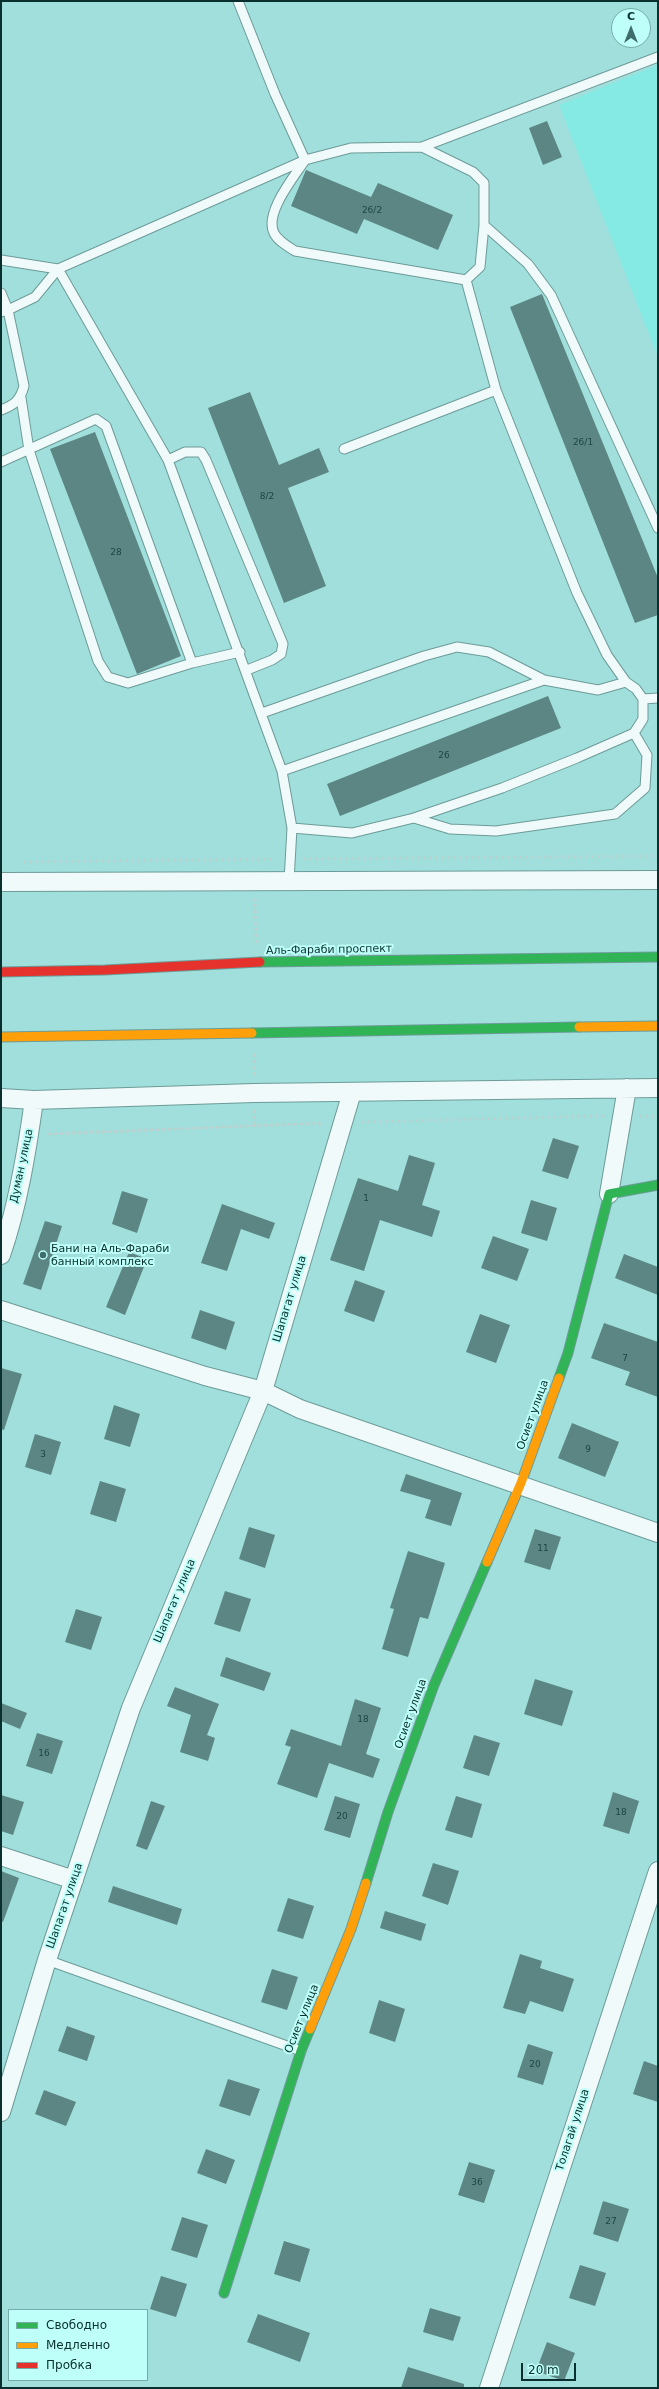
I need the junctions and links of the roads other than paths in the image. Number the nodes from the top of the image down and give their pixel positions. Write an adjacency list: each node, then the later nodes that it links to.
1 (238, 1): 4 (lane)
2 (658, 57): 3 (lane)
3 (422, 147): 4 (lane); 5 (lane)
4 (305, 160): 7 (lane); 8 (lane)
5 (484, 225): 8 (lane); 18 (lane)
6 (1, 260): 7 (lane)
7 (58, 269): 10 (lane); 16 (lane)
8 (466, 280): 11 (lane)
9 (1, 293): 10 (lane)
10 (5, 311): 12 (lane)
11 (496, 390): 14 (lane); 23 (lane)
12 (21, 398): 13 (lane); 15 (lane)
13 (1, 410)
14 (344, 448)
15 (29, 450): 17 (lane); 20 (lane); 20 (lane)
16 (168, 460): 19 (lane); 21 (lane)
17 (1, 462)
18 (658, 528)
19 (240, 652): 20 (lane); 21 (lane)
20 (192, 663)
21 (247, 670): 26 (lane)
22 (544, 680): 23 (lane); 26 (lane); 28 (lane)
23 (626, 682): 25 (lane)
24 (658, 698): 25 (lane)
25 (643, 699): 27 (lane)
26 (262, 713): 28 (lane)
27 (634, 734): 29 (lane); 29 (lane)
28 (282, 771): 30 (lane)
29 (414, 818): 30 (lane)
30 (292, 828): 32 (lane)
31 (658, 880): 32 (street)
32 (289, 881): 33 (street)
33 (1, 882)
34 (658, 957): 35 (street, Аль-Фараби проспект)
35 (1, 972)
36 (658, 1026): 37 (street)
37 (1, 1037)
38 (627, 1088): 39 (street); 40 (street); 44 (street)
39 (658, 1088)
40 (352, 1092): 42 (street); 47 (street, Шапагат улица)
41 (1, 1098): 42 (street)
42 (34, 1100): 45 (street, Думан улица)
43 (658, 1185): 44 (street)
44 (609, 1194): 48 (street, Осиет улица)
45 (1, 1255)
46 (1, 1310): 47 (street)
47 (263, 1391): 48 (street); 52 (street, Шапагат улица)
48 (521, 1484): 49 (street); 54 (street, Осиет улица)
49 (658, 1532)
50 (1, 1856): 52 (street)
51 (658, 1872): 57 (street, Толагай улица)
52 (74, 1880): 53 (street, Шапагат улица)
53 (47, 1960): 54 (lane); 55 (street, Шапагат улица)
54 (301, 2051): 56 (street, Осиет улица)
55 (1, 2112)
56 (224, 2293)
57 (489, 2388)

